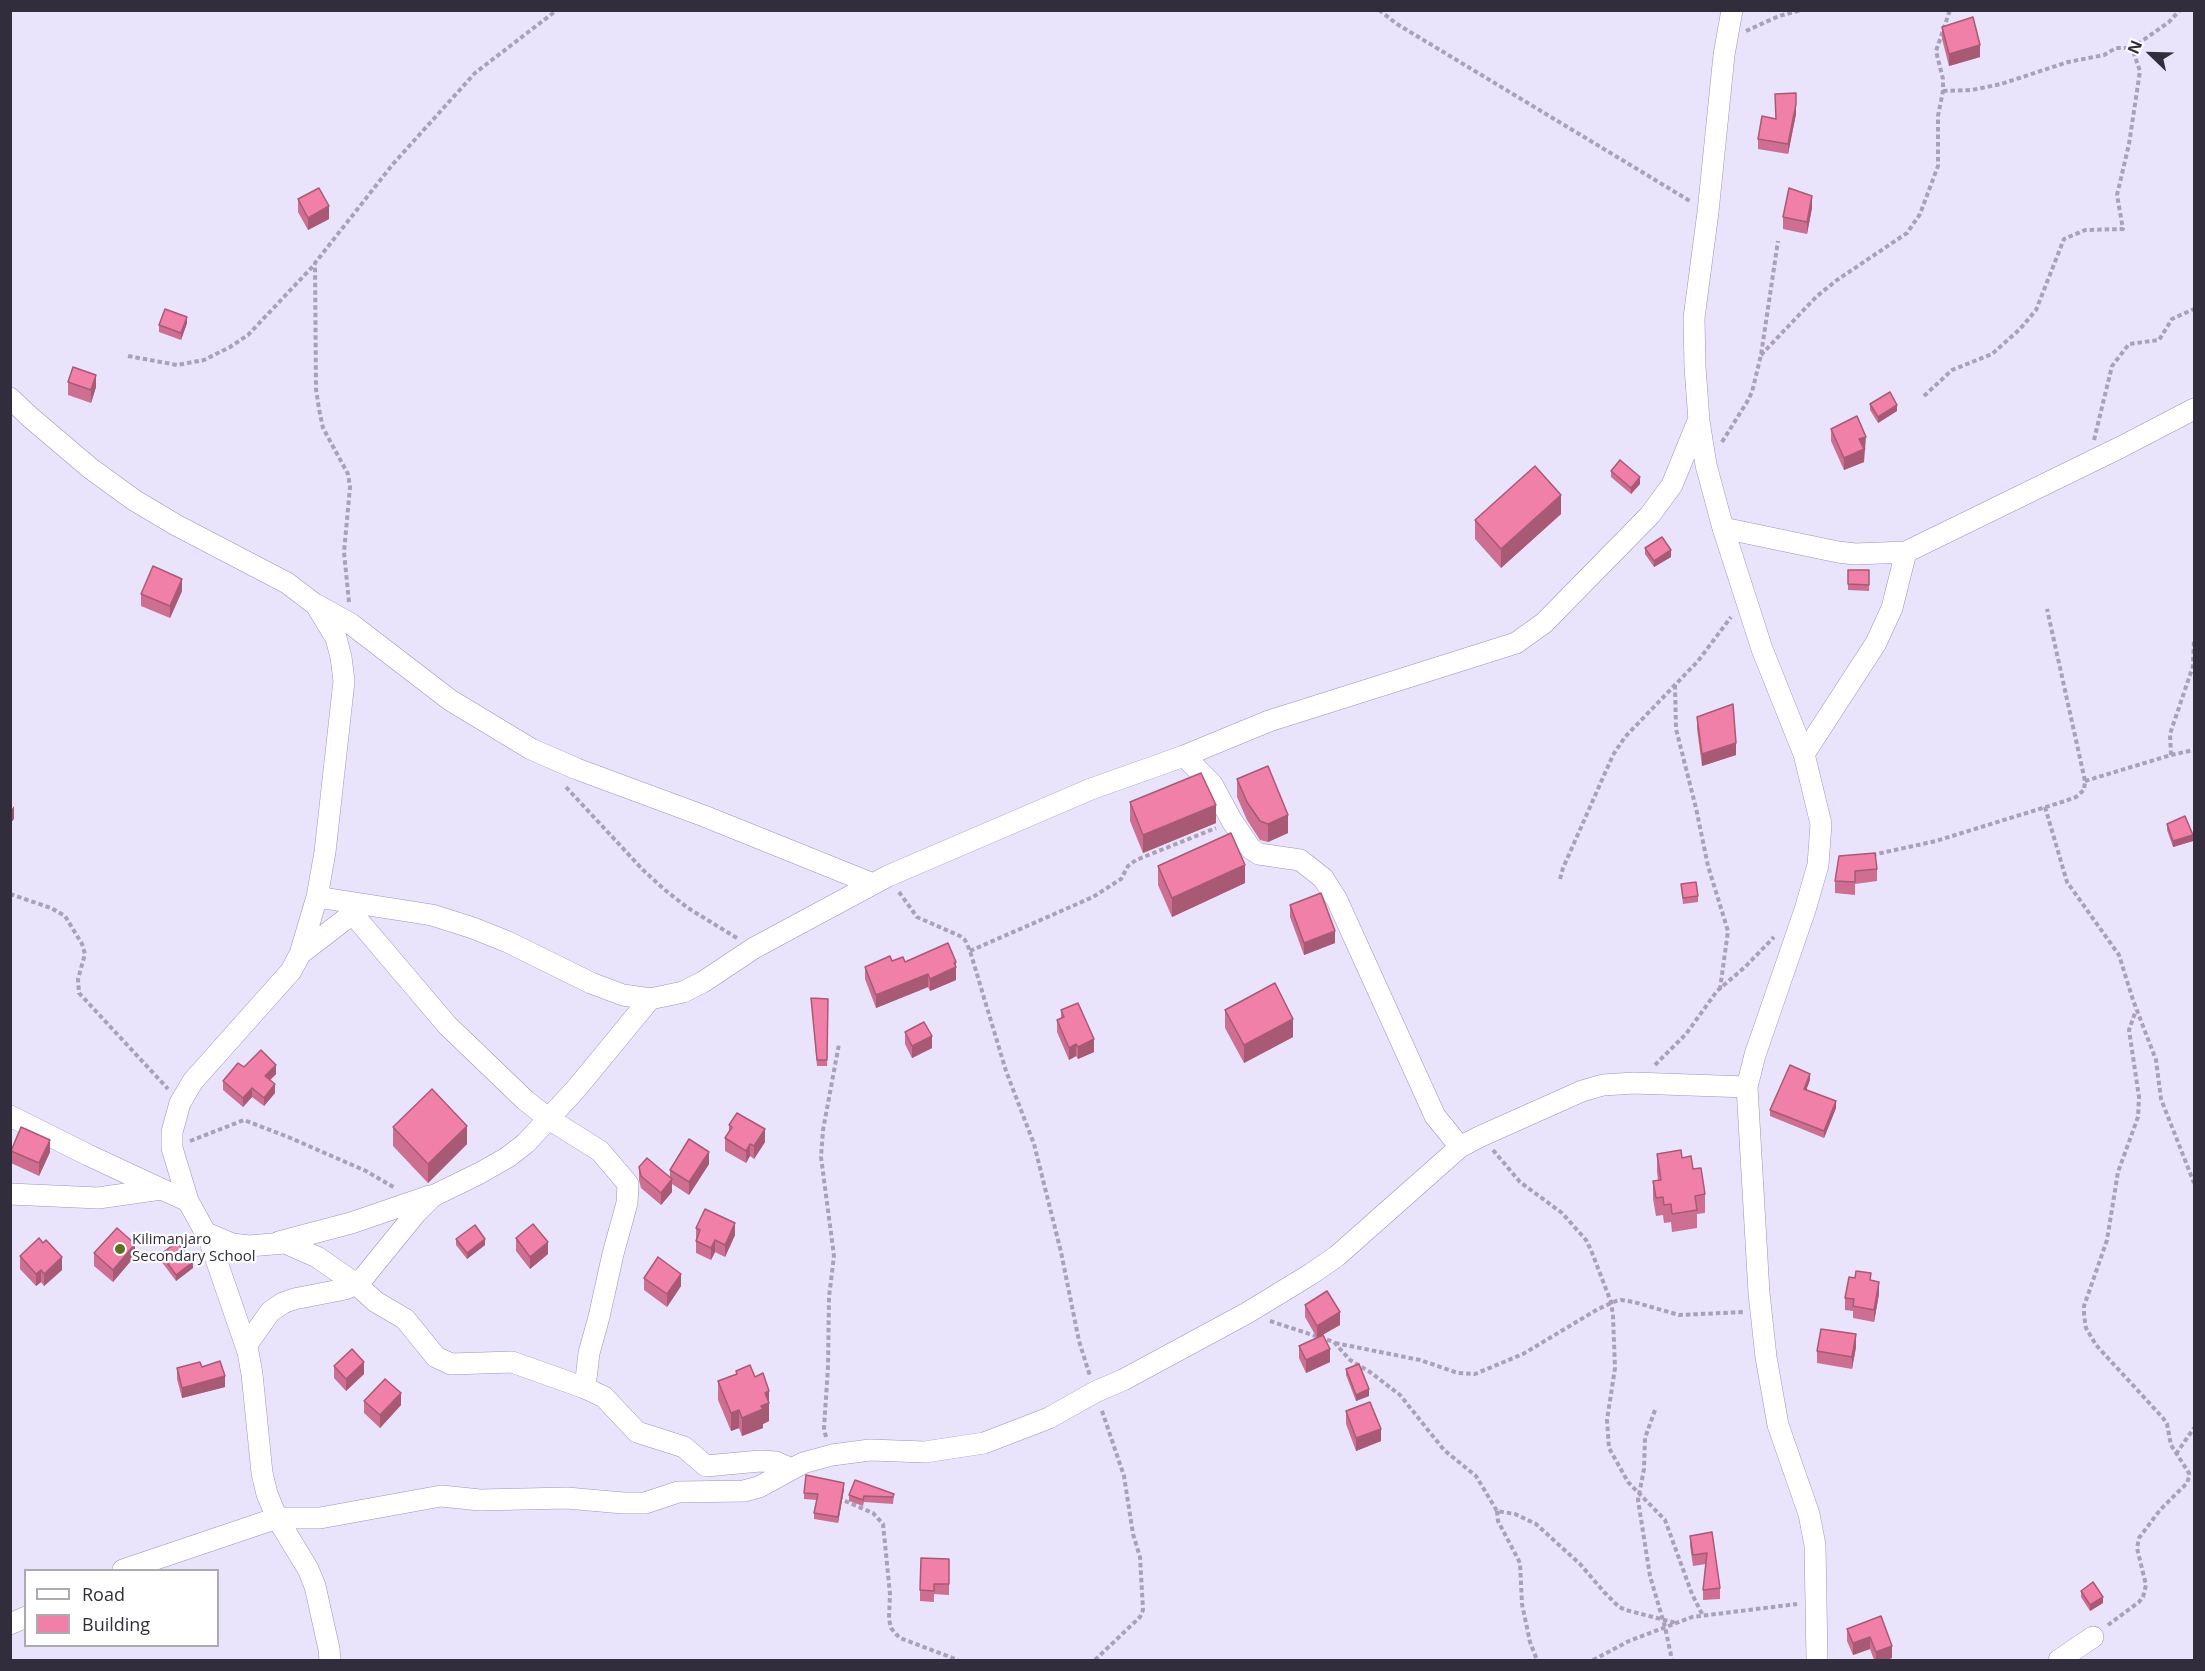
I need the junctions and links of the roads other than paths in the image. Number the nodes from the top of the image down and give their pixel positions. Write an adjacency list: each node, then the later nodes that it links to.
1 (1732, 10): 4 (street)
2 (10, 398): 7 (street)
3 (2194, 409): 6 (street)
4 (1698, 421): 5 (street); 9 (street)
5 (1723, 528): 6 (street); 8 (street)
6 (1906, 552): 8 (street)
7 (316, 605): 10 (street); 11 (street)
8 (1804, 754): 15 (street)
9 (1184, 756): 10 (street); 18 (street)
10 (881, 880): 14 (street)
11 (317, 897): 12 (street); 13 (street)
12 (359, 908): 13 (street); 14 (street); 17 (street)
13 (300, 954): 22 (street)
14 (650, 999): 17 (street)
15 (1747, 1087): 18 (street); 35 (street)
16 (10, 1116): 19 (street)
17 (549, 1119): 21 (street); 27 (street)
18 (1460, 1147): 28 (street)
19 (161, 1189): 20 (street); 22 (street)
20 (10, 1194)
21 (425, 1198): 24 (street); 25 (street)
22 (188, 1200): 23 (street)
23 (206, 1233): 24 (street); 26 (street)
24 (279, 1243): 25 (street)
25 (356, 1284): 26 (street); 27 (street)
26 (246, 1346): 29 (street)
27 (585, 1388): 28 (street)
28 (792, 1469): 29 (street)
29 (277, 1518): 30 (street); 34 (street)
30 (126, 1569)
31 (24, 1618): 32 (street)
32 (10, 1624)
33 (2093, 1636): 36 (street)
34 (330, 1660)
35 (1817, 1660)
36 (2059, 1660)

